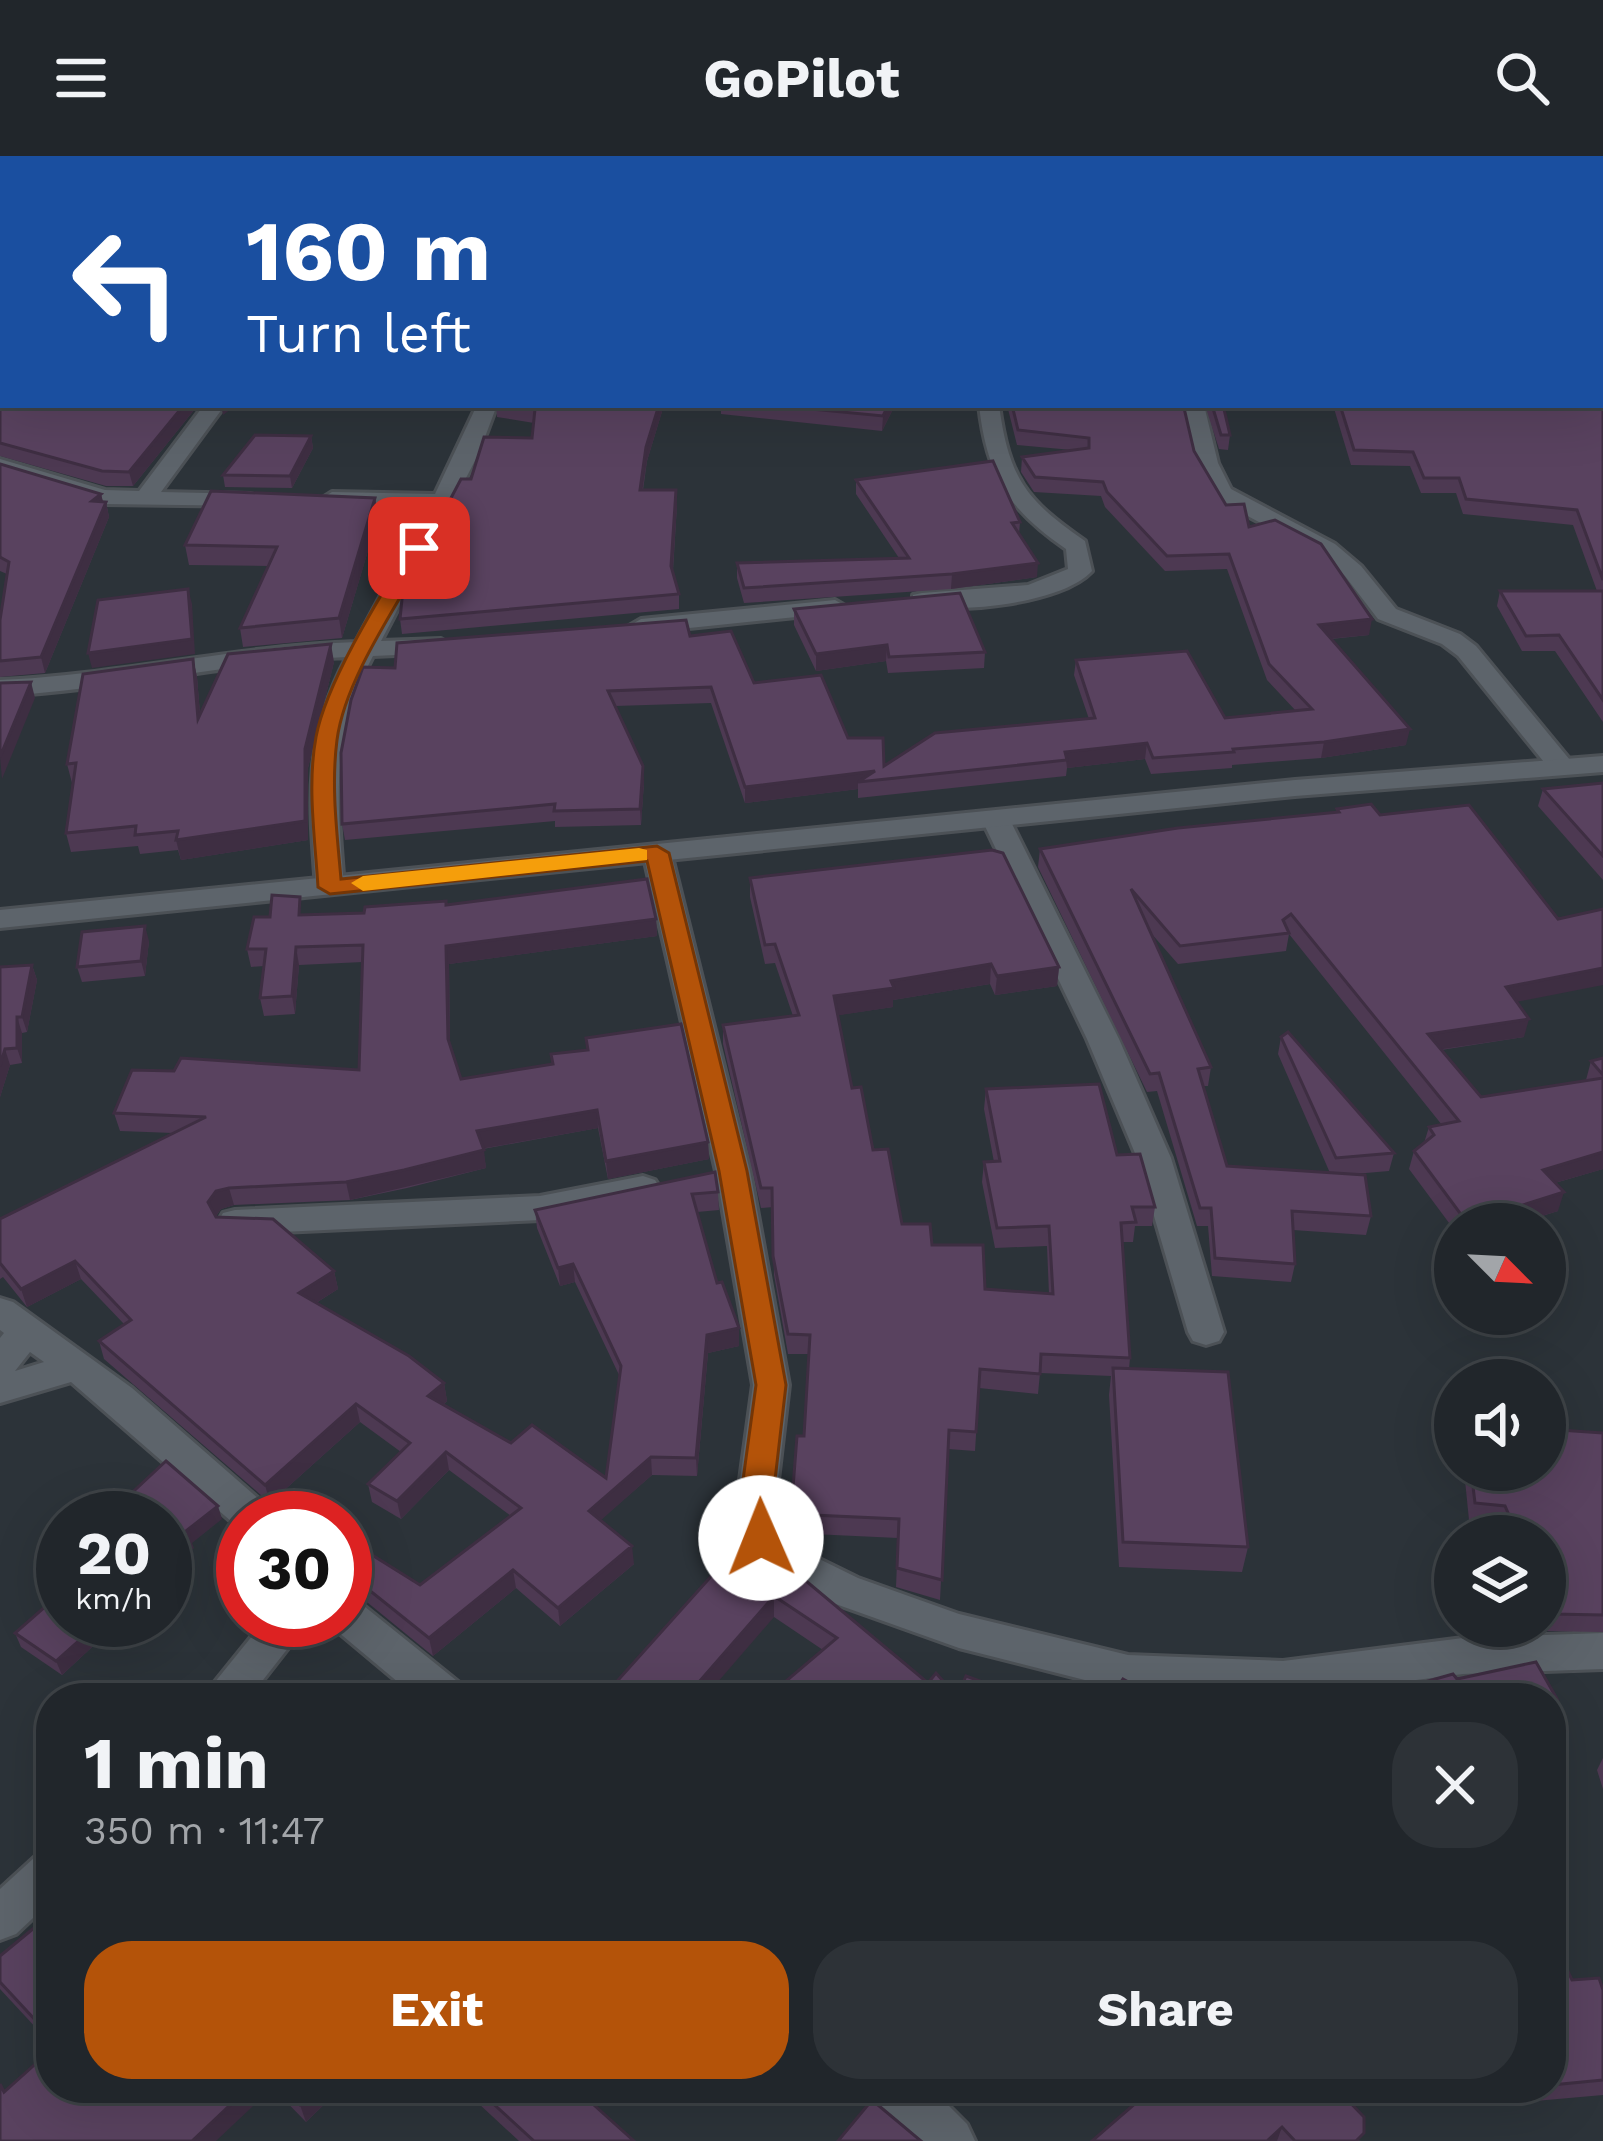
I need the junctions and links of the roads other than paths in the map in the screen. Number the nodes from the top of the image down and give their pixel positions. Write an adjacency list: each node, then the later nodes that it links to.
1 (213, 408): 6 (street)
2 (486, 408): 7 (street)
3 (990, 408): 8 (street)
4 (1186, 409): 13 (street)
5 (0, 466): 6 (street)
6 (152, 498): 7 (street)
7 (443, 501): 10 (street)
8 (608, 630)
9 (457, 645): 10 (street)
10 (362, 651): 11 (street); 16 (street)
11 (0, 688)
12 (1603, 764): 13 (street)
13 (1561, 766): 14 (street)
14 (997, 820): 15 (street); 21 (street)
15 (657, 853): 16 (street); 18 (street)
16 (330, 887): 17 (street)
17 (0, 919)
18 (733, 1171): 19 (street); 28 (street)
19 (234, 1222)
20 (13, 1320): 22 (street); 23 (street)
21 (1206, 1332)
22 (0, 1364)
23 (73, 1368): 24 (street); 25 (street)
24 (0, 1389)
25 (224, 1491)
26 (372, 1636): 30 (street)
27 (267, 1647): 29 (street)
28 (1603, 1651)
29 (236, 1683)
30 (429, 1683)
31 (36, 1886): 32 (street)
32 (0, 1919)
33 (911, 2103): 34 (street)
34 (950, 2141)

